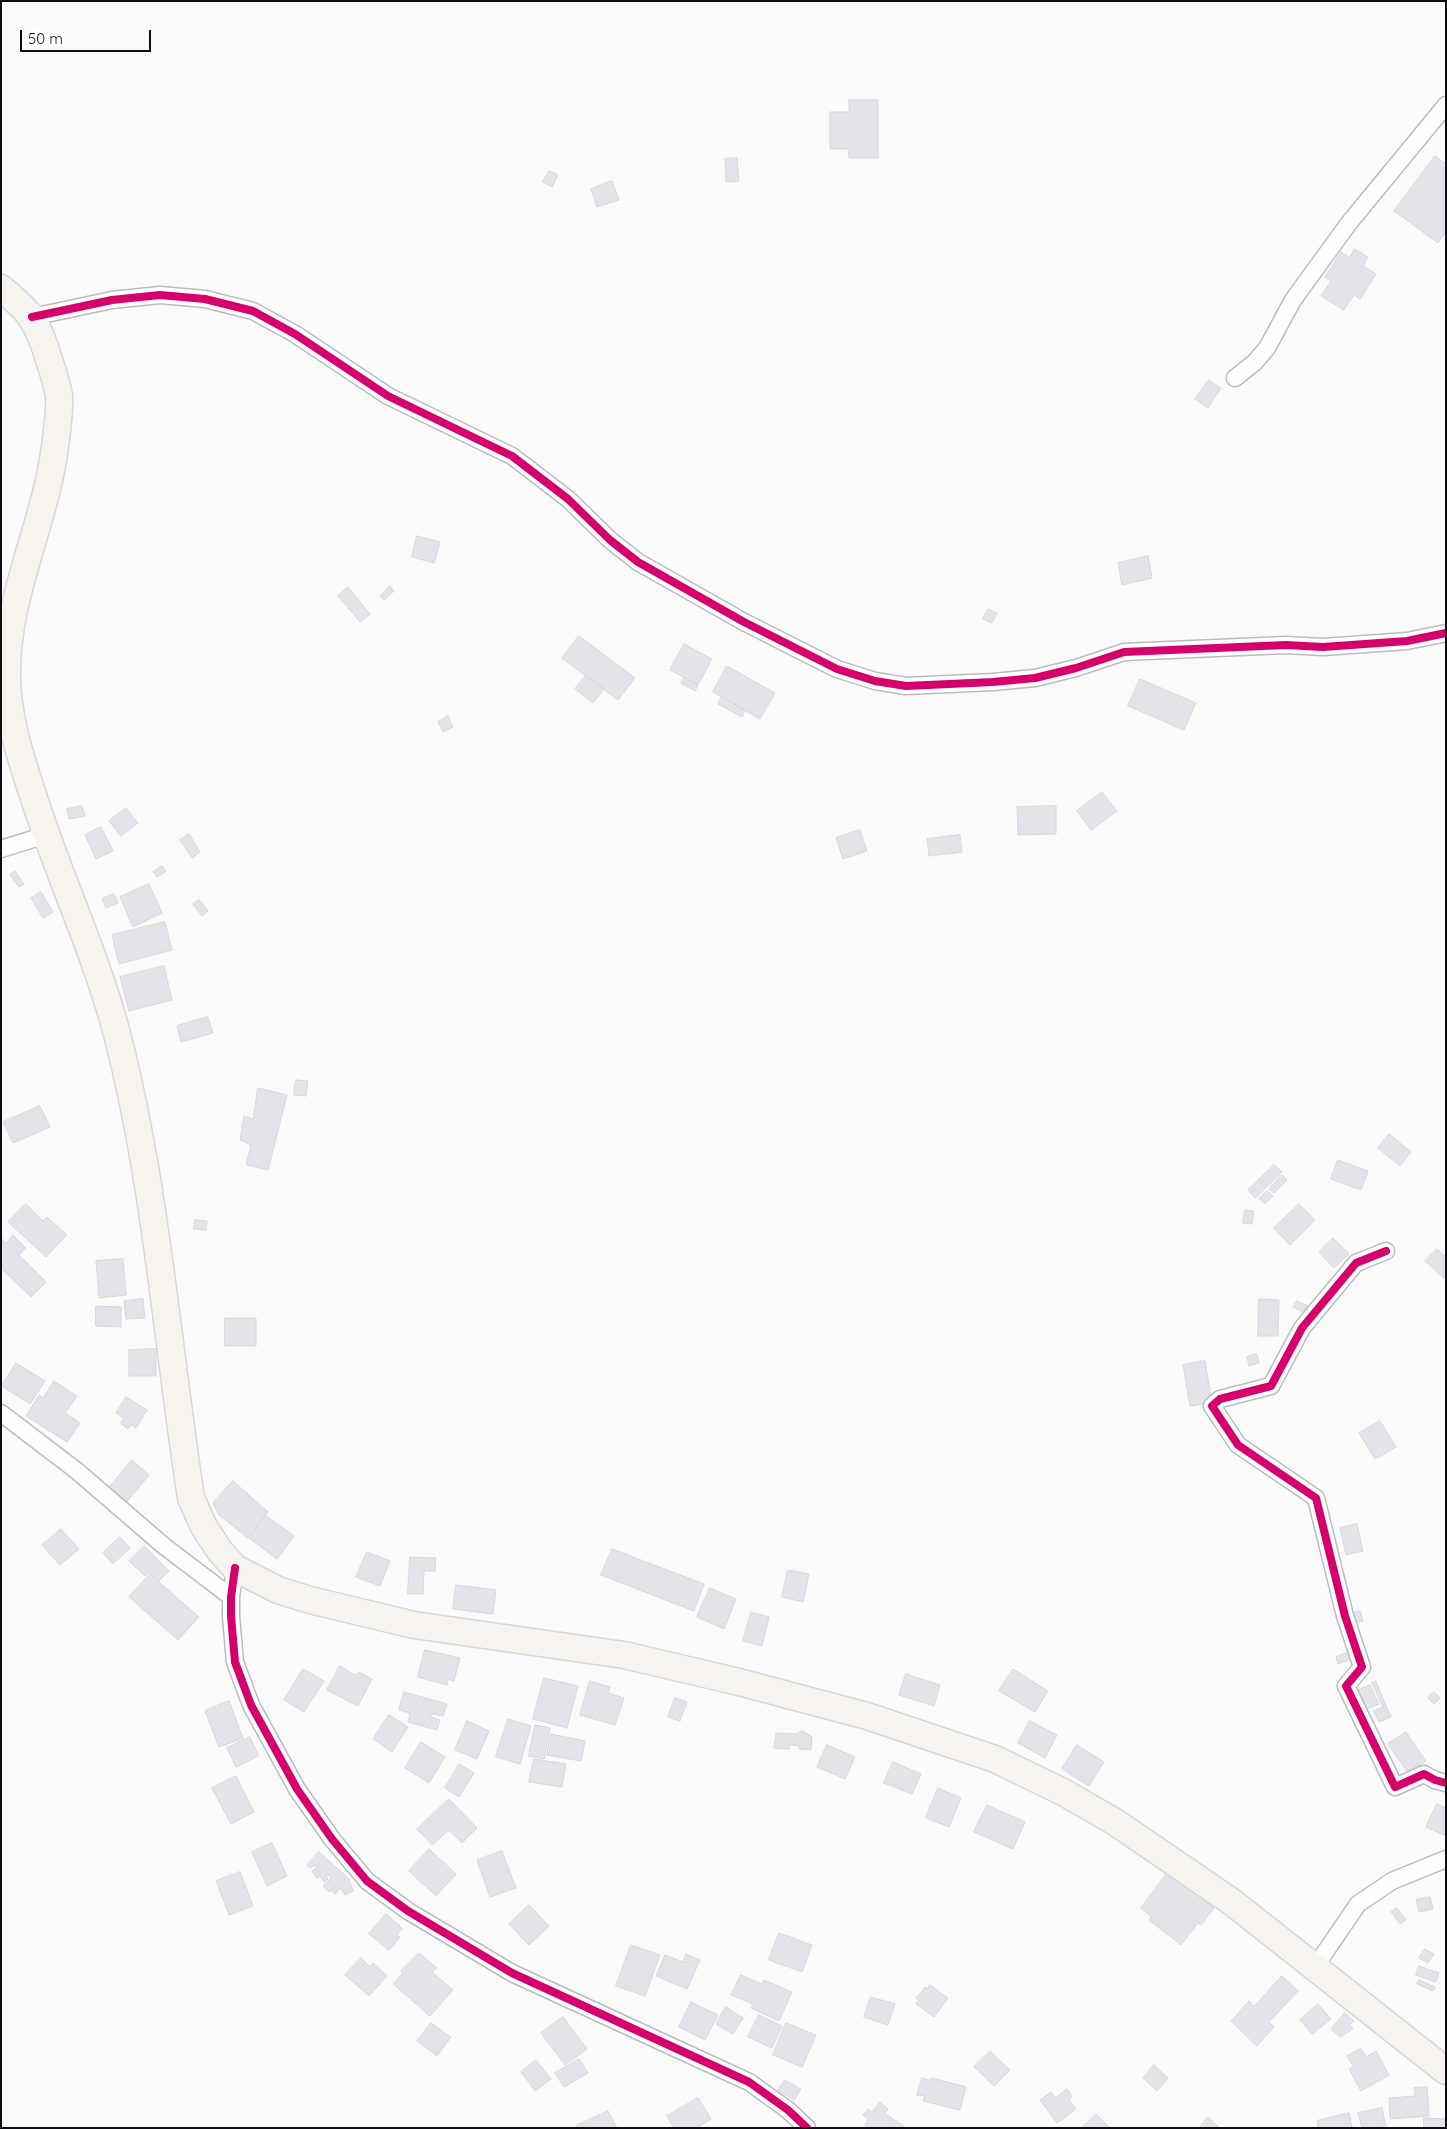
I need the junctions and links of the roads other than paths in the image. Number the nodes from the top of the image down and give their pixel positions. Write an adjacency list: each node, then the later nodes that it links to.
1 (1446, 105): 4 (street)
2 (1, 288): 3 (main road)
3 (32, 317): 5 (street); 6 (main road)
4 (1235, 378)
5 (1446, 633)
6 (46, 835): 7 (street); 10 (main road)
7 (1, 849)
8 (1386, 1251): 12 (street)
9 (1, 1413): 11 (street)
10 (235, 1568): 11 (street); 14 (main road)
11 (231, 1597): 16 (street)
12 (1446, 1783)
13 (1446, 1859): 14 (street)
14 (1315, 1967): 15 (main road)
15 (1446, 2071)
16 (807, 2128)

